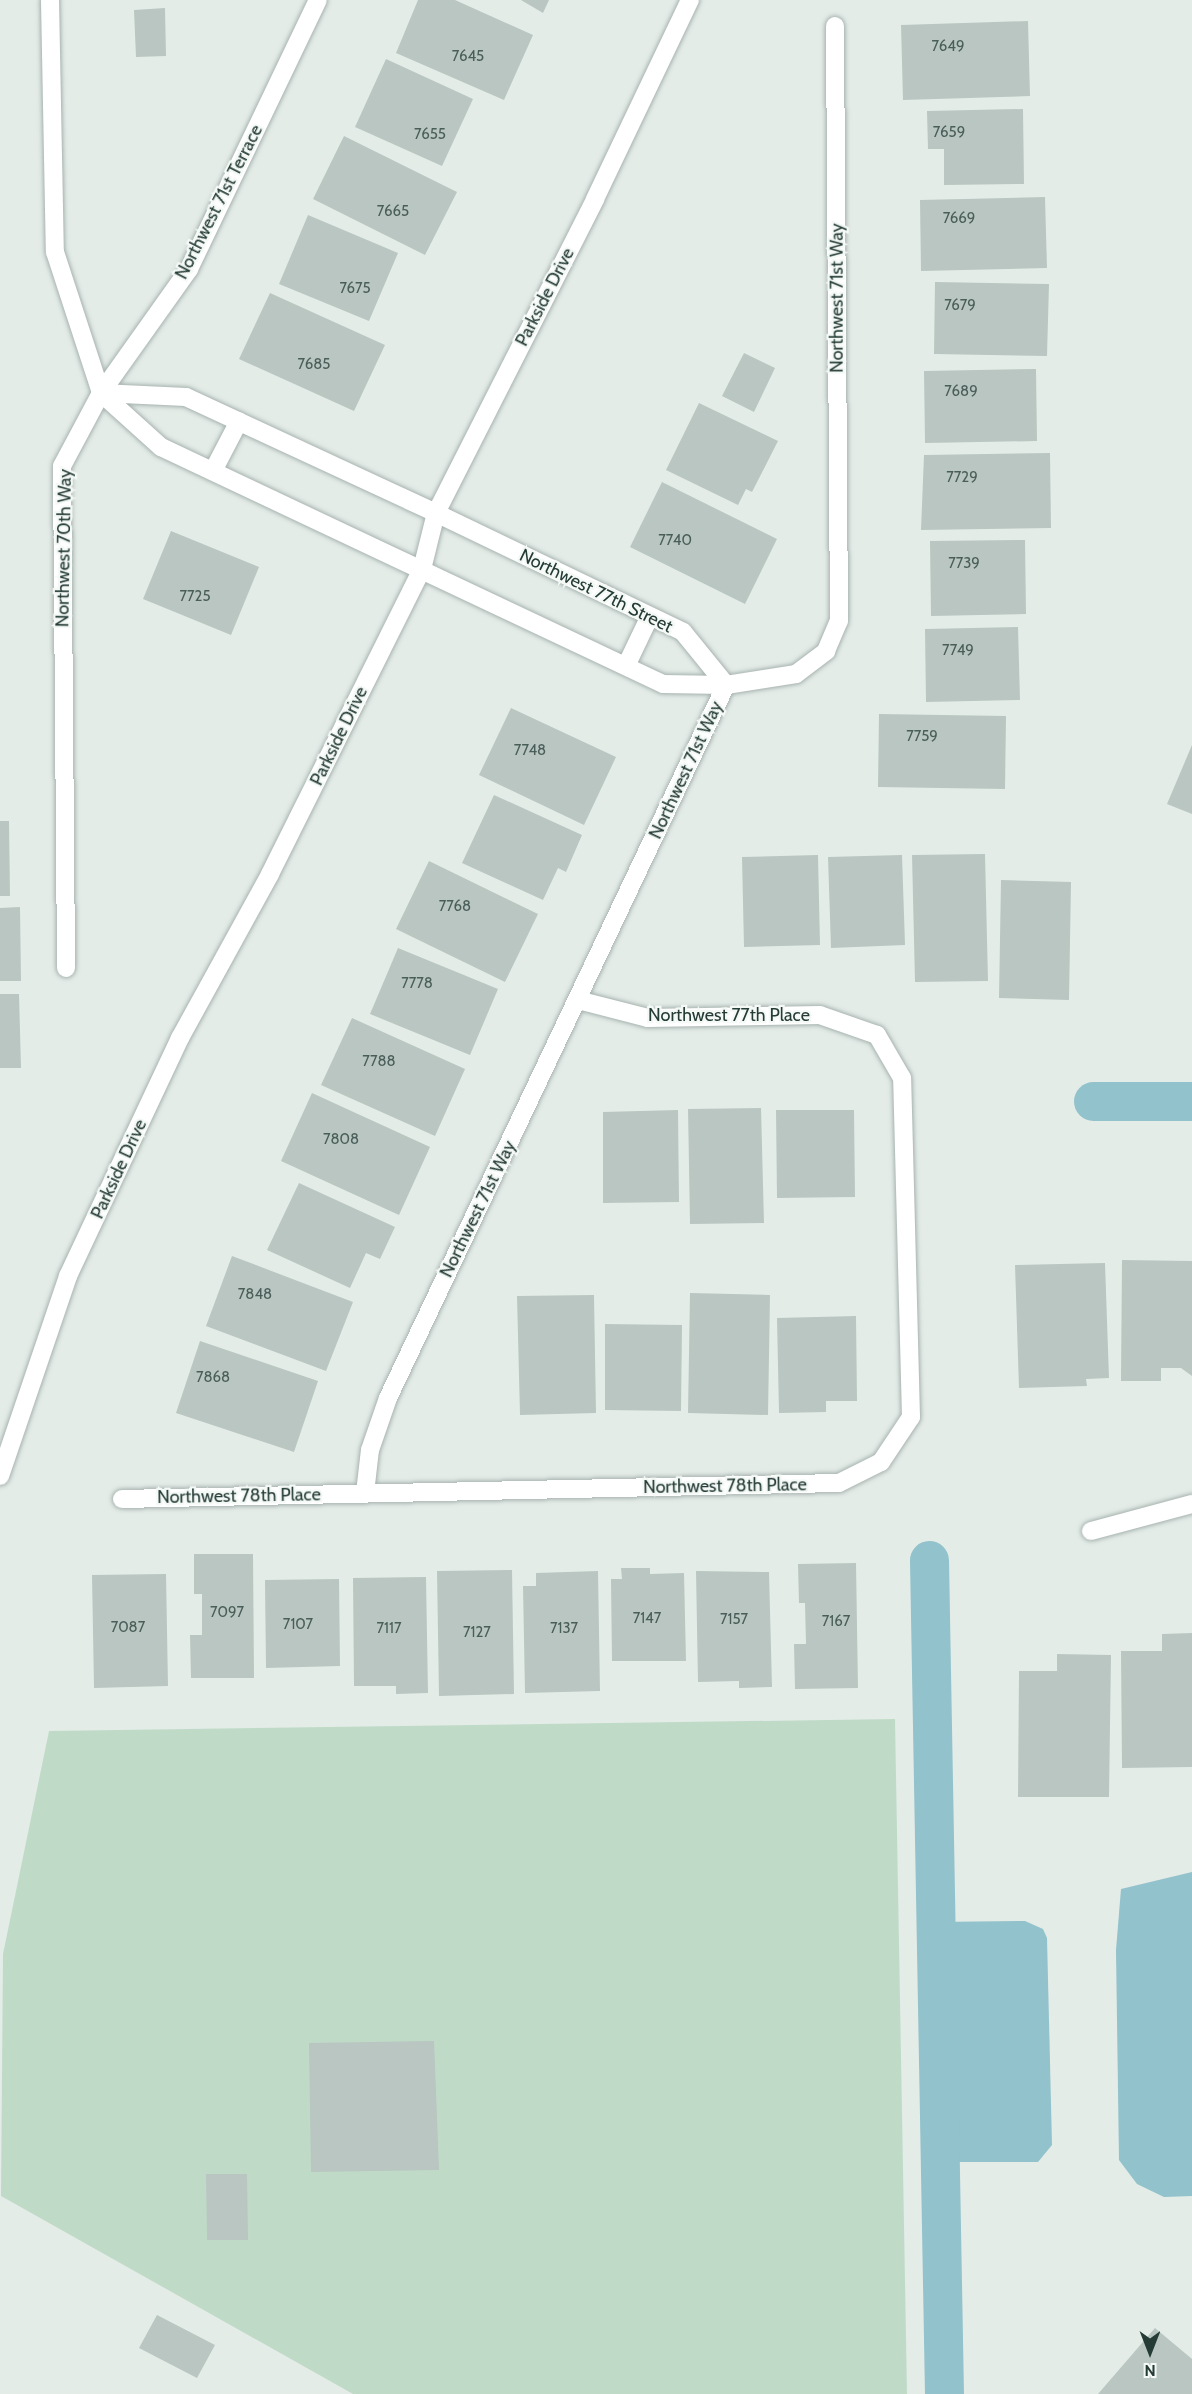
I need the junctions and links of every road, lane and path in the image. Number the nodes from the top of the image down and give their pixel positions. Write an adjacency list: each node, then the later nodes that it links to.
1 (50, 0): 5 (street)
2 (318, 0): 5 (street, Northwest 71st Terrace)
3 (690, 0): 8 (street, Parkside Drive)
4 (835, 26): 12 (street, Northwest 71st Way)
5 (101, 393): 6 (street, Northwest 77th Street); 7 (street); 13 (street, Northwest 70th Way)
6 (239, 421): 7 (street); 8 (street, Northwest 77th Street)
7 (213, 471): 9 (street)
8 (436, 513): 9 (street, Parkside Drive); 10 (street, Northwest 77th Street)
9 (422, 569): 11 (street); 16 (street, Parkside Drive)
10 (650, 616): 11 (street); 12 (street, Northwest 77th Street)
11 (626, 666): 12 (street)
12 (726, 686): 14 (street, Northwest 71st Way)
13 (66, 968)
14 (578, 1000): 15 (street, Northwest 77th Place); 17 (street, Northwest 71st Way)
15 (877, 1035): 17 (street, Northwest 78th Place)
16 (0, 1476)
17 (364, 1493): 18 (street, Northwest 78th Place)
18 (122, 1499)
19 (1192, 1504): 20 (street)
20 (1091, 1531)

